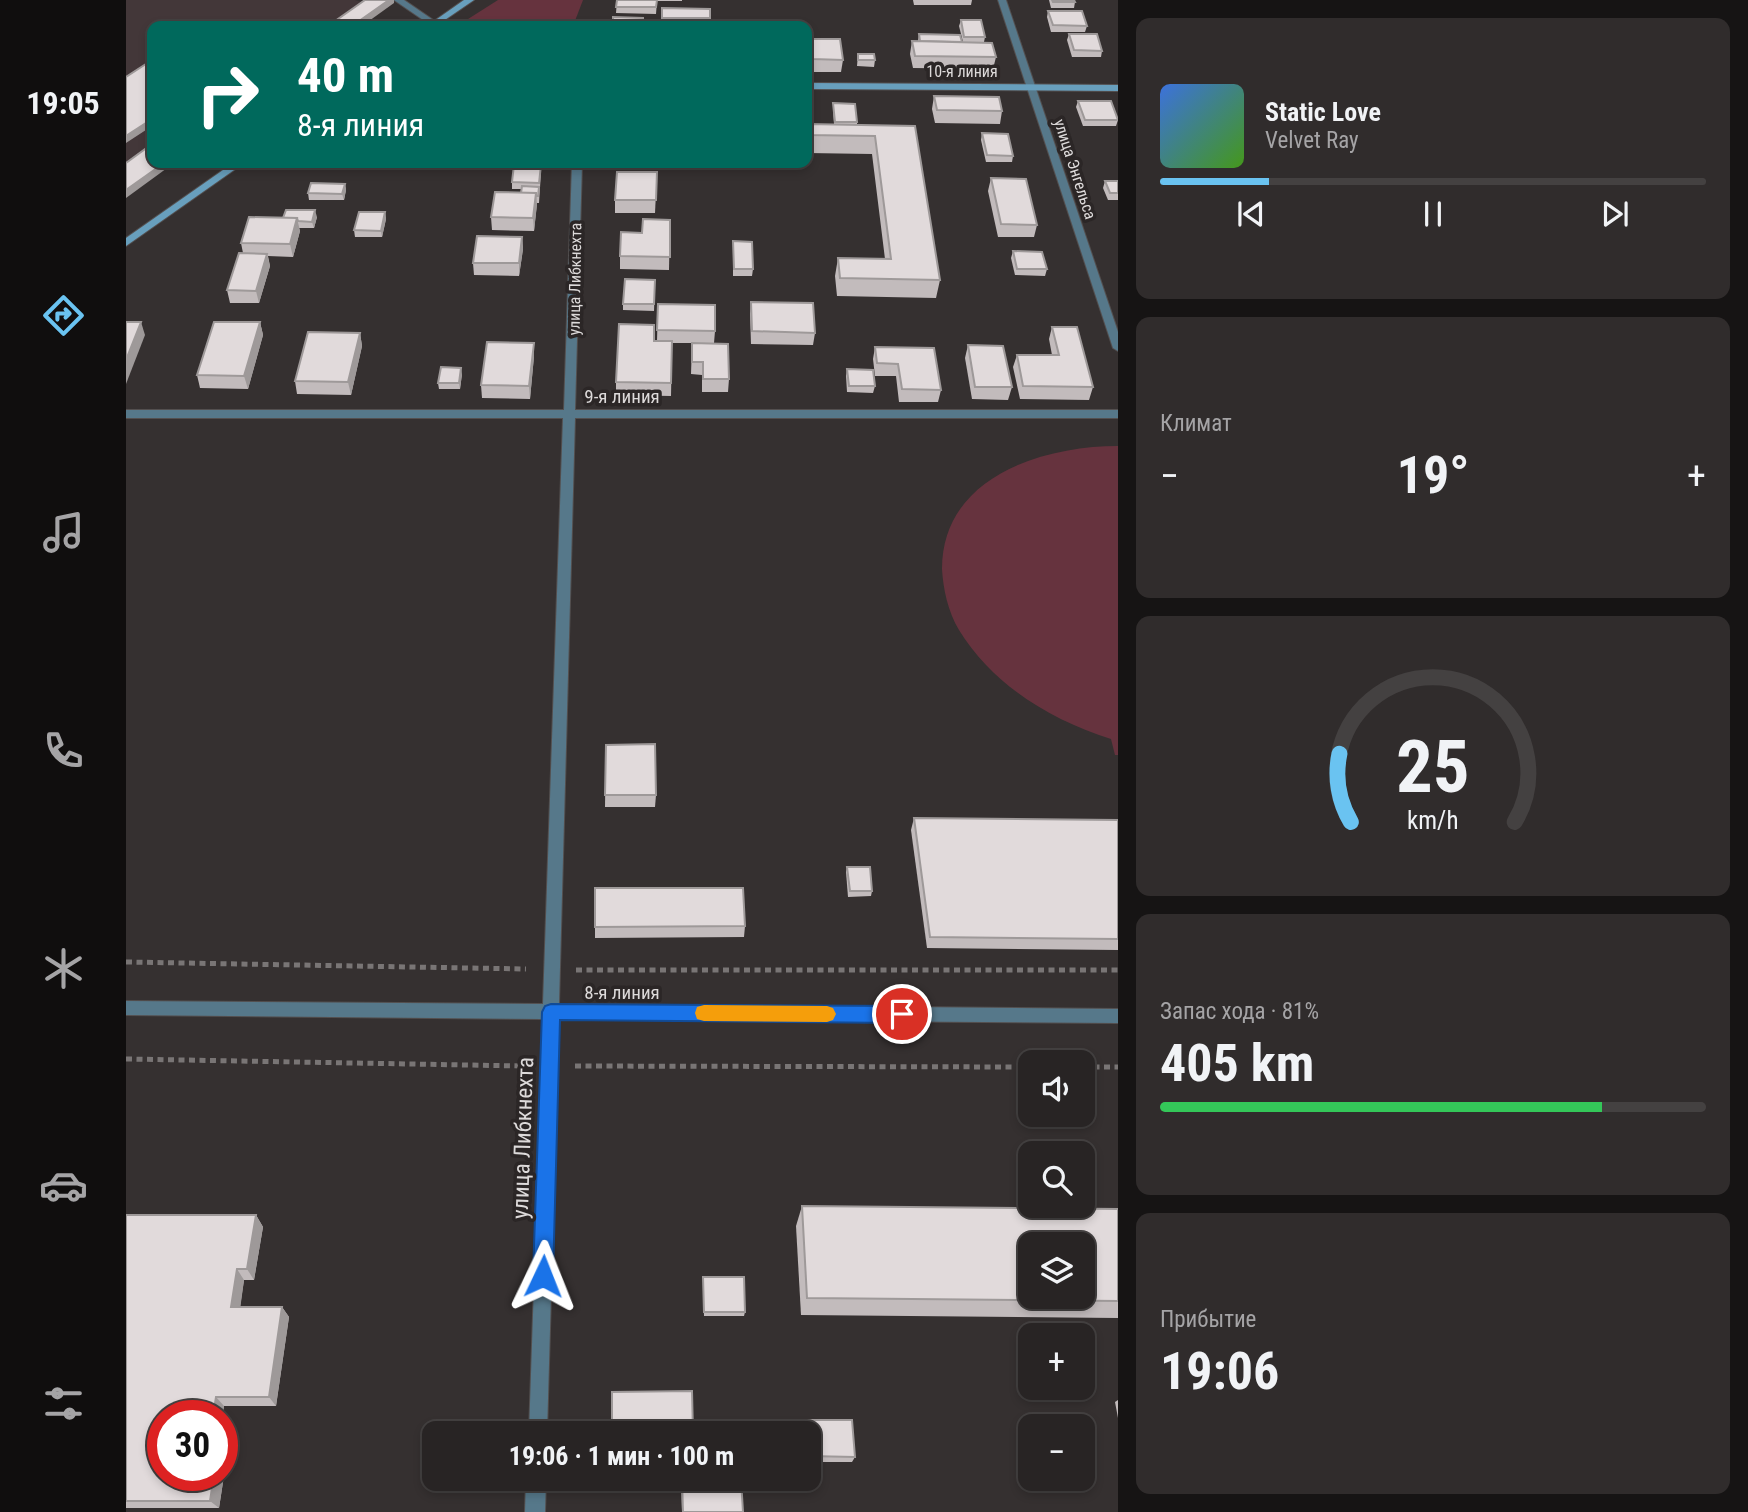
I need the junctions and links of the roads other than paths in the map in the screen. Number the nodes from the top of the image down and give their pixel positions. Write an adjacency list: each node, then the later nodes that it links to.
1 (398, 0): 4 (street)
2 (470, 0): 5 (street)
3 (1002, 0): 7 (street, улица Энгельса)
4 (427, 21)
5 (439, 21)
6 (812, 86): 7 (street, 10-я линия)
7 (1031, 88): 8 (street, 10-я линия); 12 (street, улица Энгельса)
8 (1118, 88)
9 (232, 168): 11 (street)
10 (578, 168): 14 (street, улица Либкнехта)
11 (126, 243)
12 (1118, 348)
13 (126, 414): 14 (street, 9-я линия)
14 (571, 414): 15 (street, 9-я линия); 17 (street, улица Либкнехта)
15 (1118, 414)
16 (126, 1007): 17 (street, 8-я линия)
17 (551, 1012): 18 (street, 8-я линия); 19 (street, улица Либкнехта)
18 (1118, 1016)
19 (538, 1421)
20 (536, 1491): 21 (street)
21 (535, 1512)

